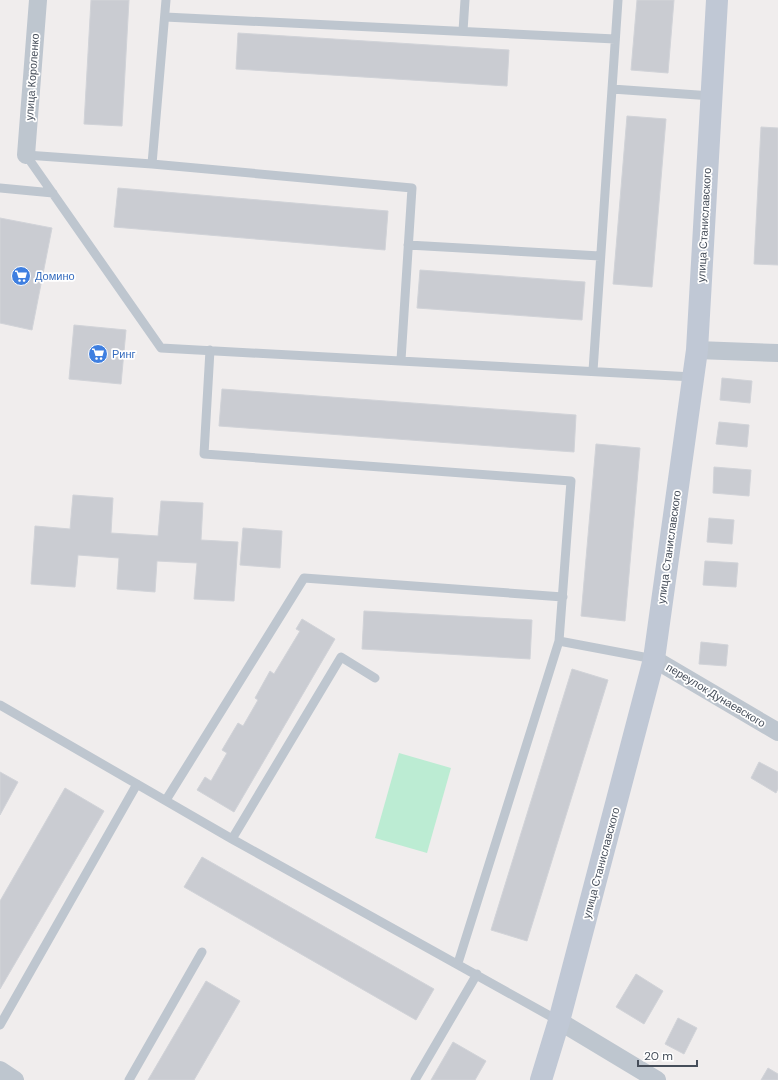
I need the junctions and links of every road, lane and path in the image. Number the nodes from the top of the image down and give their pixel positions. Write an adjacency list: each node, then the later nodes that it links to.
1 (38, 0): 11 (street, улица Короленко)
2 (166, 0): 6 (lane)
3 (465, 0): 7 (lane)
4 (618, 0): 8 (lane)
5 (717, 0): 10 (main road, улица Станиславского)
6 (165, 17): 7 (lane); 12 (lane)
7 (463, 31): 8 (lane)
8 (615, 39): 9 (lane)
9 (612, 89): 10 (lane); 16 (lane)
10 (712, 96): 18 (main road, улица Станиславского)
11 (26, 155): 12 (lane); 14 (lane)
12 (152, 164): 15 (lane)
13 (0, 188): 14 (lane)
14 (53, 193): 17 (lane)
15 (408, 245): 16 (lane); 20 (lane)
16 (600, 256): 21 (lane)
17 (210, 350): 20 (lane); 23 (lane)
18 (697, 350): 19 (street); 22 (main road, улица Станиславского)
19 (778, 353)
20 (402, 360): 21 (lane)
21 (593, 371): 22 (lane)
22 (693, 377): 25 (main road, улица Станиславского)
23 (563, 597): 24 (lane); 30 (lane)
24 (560, 641): 25 (lane); 33 (lane)
25 (654, 659): 28 (street, переулок Дунаевского); 35 (main road, улица Станиславского)
26 (375, 678): 31 (lane)
27 (0, 705): 29 (lane)
28 (778, 732)
29 (137, 784): 30 (lane); 36 (lane)
30 (166, 800): 31 (lane)
31 (232, 838): 33 (lane)
32 (202, 952): 39 (lane)
33 (458, 963): 34 (lane)
34 (477, 974): 35 (lane); 40 (lane)
35 (559, 1021): 41 (main road, улица Станиславского); 42 (street)
36 (0, 1025)
37 (0, 1070): 38 (street)
38 (16, 1080)
39 (129, 1080)
40 (415, 1080)
41 (541, 1080)
42 (657, 1080)

